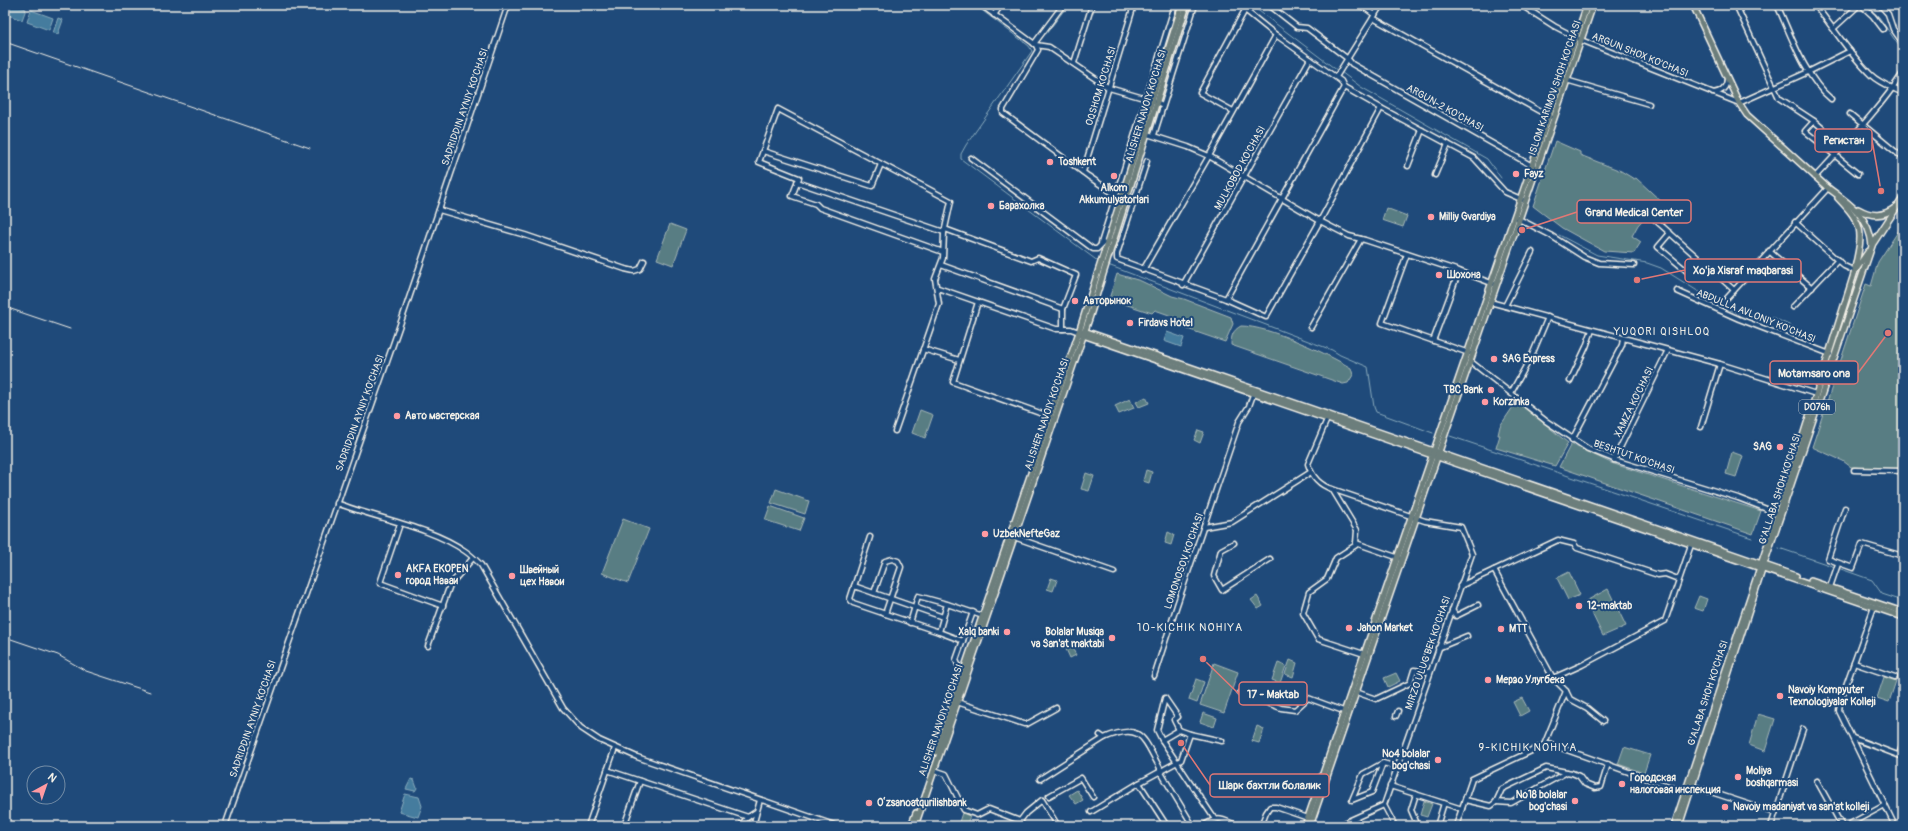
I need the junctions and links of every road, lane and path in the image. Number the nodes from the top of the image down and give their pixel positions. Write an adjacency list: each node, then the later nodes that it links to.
1 (508, 5): 89 (street, SADRIDDIN AYNIY KO'CHASI)
2 (981, 5): 25 (street)
3 (1001, 5): 25 (street)
4 (1063, 5): 32 (street)
5 (1092, 5): 36 (street)
6 (1134, 5): 43 (street, OQSHOM KO'CHASI)
7 (1175, 5): 48 (street)
8 (1182, 5): 50 (main road, ALISHER NAVOIY KO'CHASI)
9 (1187, 5): 50 (main road, ALISHER NAVOIY KO'CHASI)
10 (1195, 5): 53 (street)
11 (1243, 5): 24 (street)
12 (1269, 5): 35 (street, ARGUN-2 KO'CHASI)
13 (1361, 5): 26 (street)
14 (1381, 5): 26 (street)
15 (1521, 5): 30 (street, ARGUN SHOX KO'CHASI)
16 (1587, 5): 30 (main road, ISLOM KARIMOV SHOH KO'CHASI)
17 (1593, 5): 30 (main road, ISLOM KARIMOV SHOH KO'CHASI)
18 (1692, 5): 39 (main road)
19 (1736, 5): 44 (street)
20 (1777, 5): 37 (street)
21 (1815, 5): 27 (street)
22 (1860, 5): 27 (street); 28 (street)
23 (1880, 5): 31 (street)
24 (1245, 10): 29 (street); 55 (street)
25 (994, 15): 32 (street)
26 (1374, 16): 35 (street); 57 (street)
27 (1834, 28): 33 (street)
28 (1883, 29)
29 (1276, 34): 34 (street); 55 (street)
30 (1578, 39): 41 (main road, ISLOM KARIMOV SHOH KO'CHASI); 46 (street, ARGUN SHOX KO'CHASI); 57 (main road, ISLOM KARIMOV SHOH KO'CHASI)
31 (1903, 43)
32 (1035, 45): 36 (street); 74 (street)
33 (1850, 51): 37 (street); 45 (street)
34 (1310, 59): 40 (street); 77 (street, MULKOBOD KO'CHASI)
35 (1347, 61): 40 (street); 73 (street, ARGUN-2 KO'CHASI)
36 (1074, 63): 43 (street)
37 (1808, 72): 44 (street); 49 (street)
38 (1903, 73): 45 (street)
39 (1726, 76): 46 (street); 51 (main road)
40 (1336, 77): 42 (street)
41 (1566, 80): 52 (street); 57 (main road, ISLOM KARIMOV SHOH KO'CHASI)
42 (1344, 86): 54 (street); 84 (street)
43 (1109, 88): 48 (street); 74 (street, OQSHOM KO'CHASI)
44 (1774, 88): 51 (street); 58 (street)
45 (1893, 88): 47 (street); 59 (street)
46 (1712, 93): 51 (street, ARGUN SHOX KO'CHASI)
47 (1903, 94)
48 (1146, 99): 50 (street); 81 (street)
49 (1831, 99)
50 (1155, 102): 53 (street); 61 (main road, ALISHER NAVOIY KO'CHASI)
51 (1740, 103): 78 (main road)
52 (1648, 104)
53 (1163, 105): 62 (street)
54 (1381, 108): 60 (street); 92 (street)
55 (1233, 111): 67 (street)
56 (1850, 114): 59 (street)
57 (1551, 118): 73 (main road, ISLOM KARIMOV SHOH KO'CHASI)
58 (1814, 121): 64 (street); 66 (street)
59 (1863, 125): 64 (street); 69 (street)
60 (1422, 130): 63 (street); 72 (street)
61 (1145, 133): 62 (street); 83 (main road, ALISHER NAVOIY KO'CHASI)
62 (1154, 135): 67 (street)
63 (1448, 144): 76 (street); 85 (street)
64 (1843, 146): 66 (street)
65 (763, 152): 71 (street); 71 (street); 79 (street)
66 (1835, 155): 75 (street); 78 (street)
67 (1209, 156): 77 (street); 111 (street)
68 (972, 158): 99 (street)
69 (1903, 158)
70 (1147, 161): 86 (street)
71 (881, 164): 94 (street)
72 (1408, 166)
73 (1535, 167): 85 (main road, ISLOM KARIMOV SHOH KO'CHASI)
74 (1083, 172): 81 (street)
75 (1858, 174)
76 (1435, 175)
77 (1245, 177): 84 (street); 115 (street, MULKOBOD KO'CHASI)
78 (1815, 177): 80 (main road)
79 (797, 182): 94 (street); 102 (street)
80 (1828, 188): 88 (main road); 93 (street); 113 (main road)
81 (1116, 194): 83 (street); 99 (street)
82 (1903, 198): 87 (main road, D076h)
83 (1124, 200): 86 (street); 98 (main road, ALISHER NAVOIY KO'CHASI)
84 (1282, 200): 92 (street); 121 (street)
85 (1523, 200): 90 (main road, ISLOM KARIMOV SHOH KO'CHASI)
86 (1133, 202): 97 (street)
87 (1900, 204): 88 (main road); 100 (main road, D076h)
88 (1852, 205): 100 (main road)
89 (439, 210): 106 (street); 160 (street, SADRIDDIN AYNIY KO'CHASI)
90 (1517, 218): 108 (street); 114 (main road, ISLOM KARIMOV SHOH KO'CHASI)
91 (1653, 218): 95 (street)
92 (1320, 221): 96 (street); 121 (street)
93 (1795, 222): 101 (street); 105 (street)
94 (944, 230): 102 (street); 126 (street)
95 (1670, 233): 109 (street); 109 (street)
96 (1361, 239): 104 (street); 129 (street)
97 (1121, 241): 98 (street); 111 (street)
98 (1111, 242): 99 (street); 110 (main road, ALISHER NAVOIY KO'CHASI)
99 (1101, 243)
100 (1872, 246): 113 (main road, G'ALLABA SHOH KO'CHASI / D076h); 176 (main road, G'ALLABA SHOH KO'CHASI / D076h)
101 (1769, 250): 117 (street); 118 (street)
102 (943, 252): 107 (street)
103 (1532, 252): 124 (street)
104 (1407, 254): 112 (street); 135 (street)
105 (1838, 260): 113 (street); 117 (street)
106 (644, 261)
107 (940, 265): 116 (street); 126 (street)
108 (1634, 265)
109 (1706, 266): 118 (street)
110 (1102, 270): 128 (main road, ALISHER NAVOIY KO'CHASI); 132 (main road, ALISHER NAVOIY KO'CHASI)
111 (1143, 270): 115 (street)
112 (1459, 271): 114 (street); 135 (street)
113 (1855, 271): 140 (main road, G'ALLABA SHOH KO'CHASI / D076h)
114 (1494, 284): 123 (main road, ISLOM KARIMOV SHOH KO'CHASI); 139 (main road, ISLOM KARIMOV SHOH KO'CHASI)
115 (1183, 285): 121 (street)
116 (938, 288): 122 (street); 136 (street)
117 (1812, 288): 125 (street)
118 (1734, 290): 120 (street)
119 (1677, 291): 140 (street, ABDULLA AVLONIY KO'CHASI)
120 (1727, 298)
121 (1226, 299)
122 (978, 302): 130 (street); 141 (street)
123 (1490, 302): 124 (street); 139 (main road, ISLOM KARIMOV SHOH KO'CHASI)
124 (1505, 306): 127 (street)
125 (1793, 307)
126 (1063, 309): 130 (street)
127 (1548, 317): 131 (street); 146 (street)
128 (1088, 321): 132 (main road, ALISHER NAVOIY KO'CHASI); 133 (main road)
129 (1311, 327)
130 (1063, 329): 132 (street)
131 (1592, 330): 134 (street); 144 (street)
132 (1082, 333): 133 (main road); 137 (main road, ALISHER NAVOIY KO'CHASI); 149 (main road, ALISHER NAVOIY KO'CHASI)
133 (1094, 337): 137 (main road); 145 (main road)
134 (1623, 338): 138 (street); 152 (street)
135 (1433, 341): 139 (street)
136 (923, 349): 141 (street); 151 (street)
137 (1078, 349): 159 (main road, ALISHER NAVOIY KO'CHASI)
138 (1668, 350): 143 (street); 154 (street, XAMZA KO'CHASI)
139 (1470, 353): 142 (main road, ISLOM KARIMOV SHOH KO'CHASI); 153 (main road, ISLOM KARIMOV SHOH KO'CHASI)
140 (1830, 354): 147 (main road, G'ALLABA SHOH KO'CHASI / D076h)
141 (959, 360): 149 (street)
142 (1470, 361): 146 (street, BESHTUT KO'CHASI); 153 (main road, ISLOM KARIMOV SHOH KO'CHASI)
143 (1720, 364): 147 (street); 150 (street)
144 (1570, 381)
145 (1254, 391): 148 (main road); 165 (street, LOMONOSOV KO'CHASI)
146 (1511, 393): 152 (street, BESHTUT KO'CHASI)
147 (1816, 394): 162 (main road, G'ALLABA SHOH KO'CHASI / D076h)
148 (1328, 416): 153 (main road); 157 (street)
149 (1051, 417): 159 (main road, ALISHER NAVOIY KO'CHASI)
150 (1701, 427)
151 (895, 431)
152 (1572, 440): 154 (street, BESHTUT KO'CHASI)
153 (1436, 453): 163 (main road, ISLOM KARIMOV SHOH KO'CHASI); 168 (main road)
154 (1614, 460): 162 (street, BESHTUT KO'CHASI)
155 (1854, 470): 156 (street)
156 (1903, 471)
157 (1311, 472): 158 (street); 165 (street)
158 (1332, 489): 163 (street); 169 (street)
159 (1028, 491): 167 (main road, ALISHER NAVOIY KO'CHASI); 182 (main road, ALISHER NAVOIY KO'CHASI)
160 (337, 503): 164 (street); 263 (street, SADRIDDIN AYNIY KO'CHASI)
161 (1845, 508): 175 (street)
162 (1777, 513): 176 (main road, G'ALLABA SHOH KO'CHASI / D076h)
163 (1414, 517): 173 (main road, ISLOM KARIMOV SHOH KO'CHASI); 183 (street, MIRZO ULUG'BEK KO'CHASI)
164 (400, 524): 172 (street); 189 (street)
165 (1204, 526): 209 (street, LOMONOSOV KO'CHASI)
166 (870, 537): 181 (street)
167 (1014, 537): 178 (street); 182 (main road, ALISHER NAVOIY KO'CHASI)
168 (1692, 541): 176 (main road); 179 (street)
169 (1356, 543): 173 (street); 205 (street)
170 (1234, 544): 174 (street)
171 (1903, 556): 175 (street)
172 (473, 558): 189 (street); 229 (street)
173 (1400, 558): 205 (main road, ISLOM KARIMOV SHOH KO'CHASI)
174 (1270, 559)
175 (1838, 564): 184 (street)
176 (1762, 565): 180 (main road, G'ALLABA SHOH KO'CHASI); 184 (main road); 245 (main road, G'ALABA SHOH KO'CHASI)
177 (1494, 570): 179 (street); 183 (street); 211 (street)
178 (1114, 572)
179 (1678, 579): 211 (street)
180 (1759, 583): 244 (main road, G'ALABA SHOH KO'CHASI)
181 (854, 586): 185 (street); 195 (street)
182 (995, 586): 196 (main road, ALISHER NAVOIY KO'CHASI); 215 (main road, ALISHER NAVOIY KO'CHASI)
183 (1460, 586): 192 (street, MIRZO ULUG'BEK KO'CHASI)
184 (1829, 589): 191 (main road); 194 (main road)
185 (874, 593): 186 (street); 186 (street)
186 (890, 598): 190 (street); 195 (street)
187 (947, 604): 190 (street); 193 (street); 197 (street)
188 (1478, 605): 192 (street)
189 (443, 606): 203 (street)
190 (915, 606): 197 (street); 199 (street)
191 (1874, 607): 198 (main road); 206 (street)
192 (1452, 610): 204 (street, MIRZO ULUG'BEK KO'CHASI)
193 (973, 612): 196 (street); 202 (street)
194 (1903, 612)
195 (885, 614): 199 (street)
196 (983, 616): 207 (main road, ALISHER NAVOIY KO'CHASI)
197 (943, 617): 200 (street)
198 (1903, 617)
199 (910, 623): 200 (street)
200 (939, 632): 202 (street)
201 (1467, 636): 204 (street)
202 (963, 641): 207 (street)
203 (428, 646)
204 (1438, 648): 208 (street, MIRZO ULUG'BEK KO'CHASI)
205 (1366, 655): 213 (main road, ISLOM KARIMOV SHOH KO'CHASI); 218 (main road, ISLOM KARIMOV SHOH KO'CHASI)
206 (1854, 663): 210 (street); 224 (street)
207 (965, 669): 269 (main road, ALISHER NAVOIY KO'CHASI)
208 (1430, 672): 213 (street); 234 (street, MIRZO ULUG'BEK KO'CHASI)
209 (1154, 676)
210 (1895, 677)
211 (1552, 678): 212 (street)
212 (1566, 691): 220 (street); 228 (street)
213 (1356, 692): 218 (main road, ISLOM KARIMOV SHOH KO'CHASI)
214 (1240, 693): 218 (street)
215 (957, 702): 216 (street); 236 (main road, ALISHER NAVOIY KO'CHASI)
216 (1056, 708)
217 (1398, 711): 219 (street)
218 (1347, 712): 261 (main road, ISLOM KARIMOV SHOH KO'CHASI)
219 (1396, 716)
220 (1603, 721)
221 (1803, 729): 258 (street)
222 (1179, 730): 223 (street); 225 (street); 225 (street)
223 (1190, 734): 226 (street); 231 (street)
224 (1853, 738): 230 (street); 254 (street)
225 (1162, 740): 231 (street)
226 (1222, 742)
227 (1903, 743): 230 (street)
228 (1544, 745): 233 (street); 250 (street)
229 (615, 748): 235 (street); 249 (street)
230 (1901, 756)
231 (1176, 762): 237 (street); 260 (street)
232 (1383, 763): 232 (street); 234 (street)
233 (1608, 764): 238 (street); 245 (street)
234 (1397, 767): 243 (street, MIRZO ULUG'BEK KO'CHASI)
235 (607, 770): 240 (street); 264 (street)
236 (934, 770): 262 (street); 270 (main road, ALISHER NAVOIY KO'CHASI)
237 (1160, 771): 239 (street); 242 (street); 274 (street)
238 (1567, 772): 251 (street); 251 (street)
239 (1040, 779)
240 (640, 780): 259 (street); 265 (street)
241 (1817, 781): 288 (street)
242 (1139, 783): 257 (street); 273 (street)
243 (1390, 786): 246 (street); 253 (street, MIRZO ULUG'BEK KO'CHASI)
244 (1692, 786): 258 (street); 286 (main road, G'ALABA SHOH KO'CHASI)
245 (1685, 792): 285 (main road, G'ALABA SHOH KO'CHASI)
246 (1416, 794): 252 (street); 282 (street)
247 (1048, 796): 248 (street)
248 (1093, 796)
249 (760, 800): 256 (street); 268 (street)
250 (1465, 800): 251 (street); 255 (street)
251 (1496, 802)
252 (1444, 803): 255 (street); 283 (street)
253 (1384, 805): 280 (street); 281 (street)
254 (1885, 805): 289 (street); 290 (street)
255 (1462, 809): 284 (street)
256 (756, 812): 259 (street); 267 (street)
257 (1091, 812)
258 (1775, 813): 287 (street)
259 (748, 817): 266 (street)
260 (1214, 818): 275 (street); 276 (street)
261 (1310, 819): 277 (street); 278 (main road, ISLOM KARIMOV SHOH KO'CHASI); 279 (main road, ISLOM KARIMOV SHOH KO'CHASI)
262 (1020, 820): 271 (street); 272 (street)
263 (225, 826)
264 (588, 826)
265 (624, 826)
266 (740, 826)
267 (753, 826)
268 (837, 826)
269 (911, 826)
270 (915, 826)
271 (1023, 826)
272 (1058, 826)
273 (1167, 826)
274 (1193, 826)
275 (1203, 826)
276 (1238, 826)
277 (1261, 826)
278 (1305, 826)
279 (1310, 826)
280 (1345, 826)
281 (1395, 826)
282 (1418, 826)
283 (1437, 826)
284 (1456, 826)
285 (1674, 826)
286 (1679, 826)
287 (1771, 826)
288 (1842, 826)
289 (1846, 826)
290 (1895, 826)

